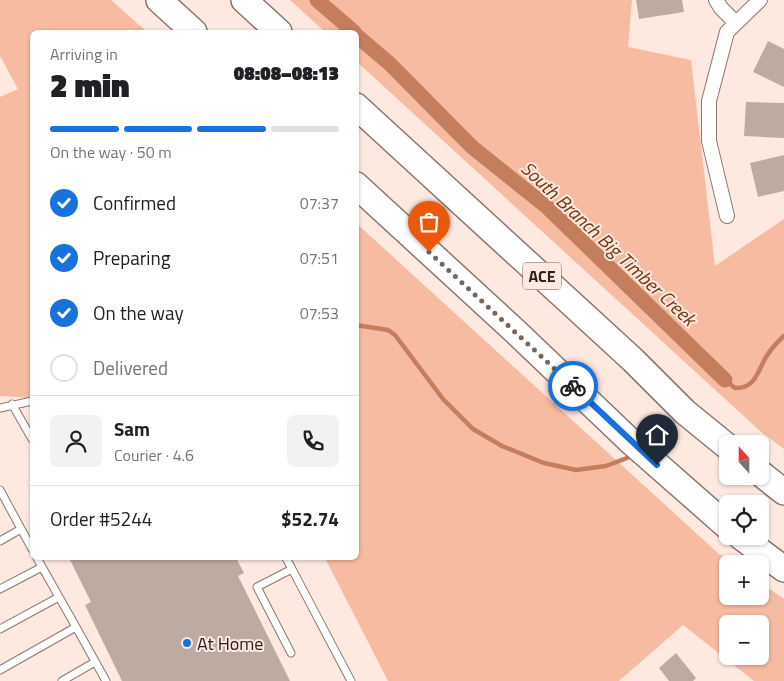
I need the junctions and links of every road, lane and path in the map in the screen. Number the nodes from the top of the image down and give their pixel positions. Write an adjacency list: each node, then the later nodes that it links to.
1 (159, 0): 6 (highway)
2 (244, 0): 7 (highway)
3 (716, 0): 5 (street)
4 (760, 0): 5 (street)
5 (736, 22): 10 (street)
6 (192, 30)
7 (277, 30)
8 (359, 109): 15 (highway, ACE)
9 (359, 188): 19 (highway)
10 (727, 216)
11 (30, 401): 12 (lane)
12 (12, 404): 13 (lane); 14 (lane)
13 (0, 408)
14 (30, 436)
15 (719, 439)
16 (769, 480): 18 (highway)
17 (0, 492): 20 (lane)
18 (784, 492)
19 (719, 519)
20 (22, 529): 21 (lane); 22 (lane)
21 (0, 541)
22 (30, 545)
23 (752, 545): 28 (highway)
24 (38, 560): 26 (lane)
25 (287, 560): 27 (lane)
26 (42, 567): 29 (lane); 30 (lane)
27 (292, 569): 33 (lane); 38 (lane)
28 (784, 569)
29 (0, 589)
30 (59, 597): 31 (lane); 32 (lane)
31 (76, 627): 34 (lane); 35 (lane)
32 (0, 629)
33 (291, 652)
34 (95, 662): 36 (lane); 37 (lane)
35 (0, 670)
36 (62, 681)
37 (106, 681)
38 (351, 681)

